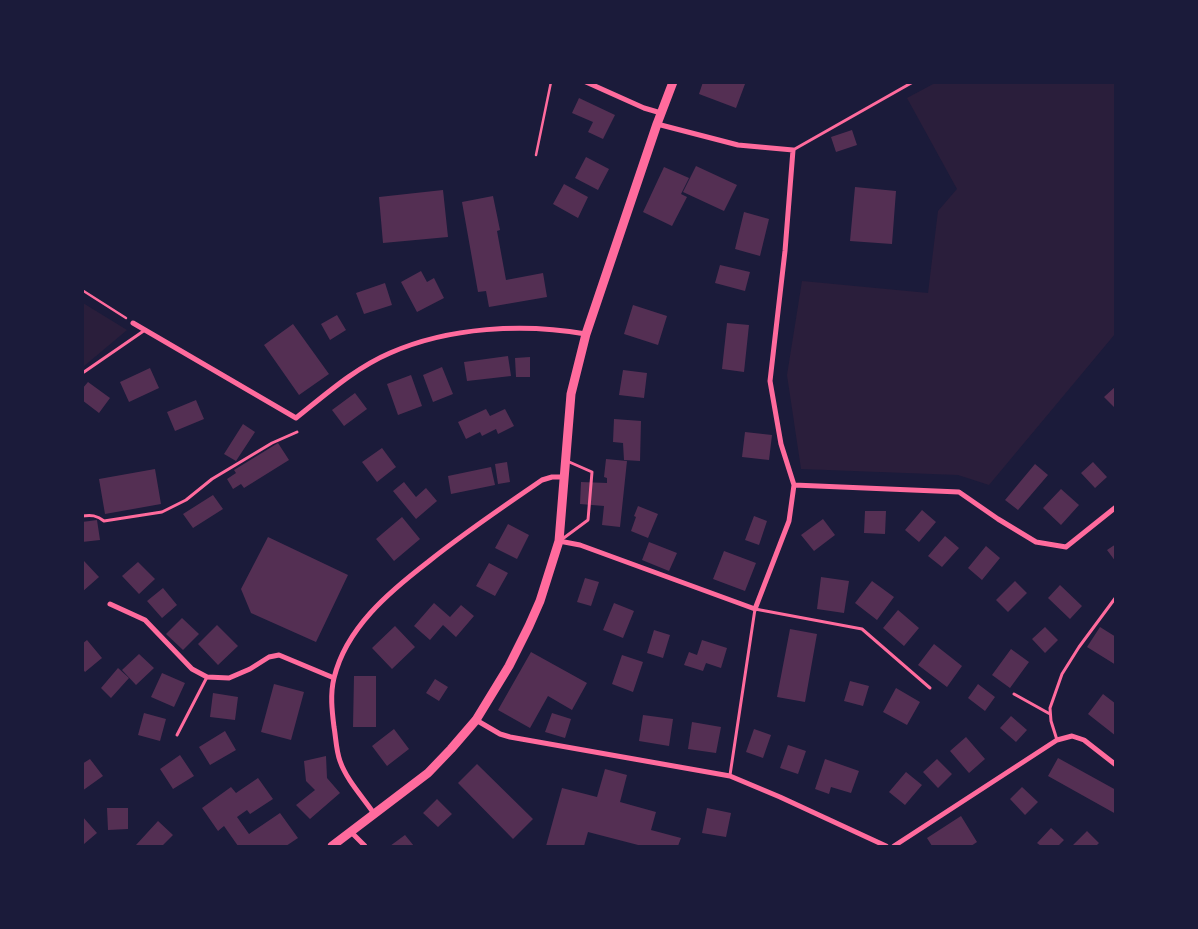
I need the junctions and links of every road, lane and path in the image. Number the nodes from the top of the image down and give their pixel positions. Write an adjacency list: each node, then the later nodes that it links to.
1 (551, 82): 8 (path)
2 (586, 82): 5 (street)
3 (673, 82): 5 (main road)
4 (913, 82): 7 (lane)
5 (661, 113): 6 (main road)
6 (657, 124): 7 (street); 12 (main road)
7 (793, 150): 17 (street)
8 (536, 155)
9 (82, 290): 10 (path)
10 (133, 323): 11 (street)
11 (145, 330): 12 (street); 13 (lane)
12 (586, 334): 15 (main road)
13 (84, 372)
14 (296, 432): 19 (lane)
15 (566, 461): 16 (main road); 20 (lane)
16 (565, 477): 20 (main road); 25 (street)
17 (794, 485): 18 (street); 23 (street)
18 (1116, 507)
19 (82, 516)
20 (560, 541): 23 (street); 29 (main road)
21 (1116, 597): 28 (lane)
22 (110, 604): 24 (street)
23 (755, 608): 26 (lane); 33 (lane)
24 (207, 677): 25 (street); 30 (lane)
25 (334, 678): 34 (street)
26 (930, 688)
27 (1014, 694): 28 (lane)
28 (1050, 714): 31 (lane)
29 (476, 720): 33 (street); 34 (main road)
30 (177, 736)
31 (1057, 740): 32 (street); 39 (street)
32 (1116, 765)
33 (730, 776): 38 (street)
34 (375, 815): 35 (main road)
35 (352, 833): 36 (main road); 37 (street)
36 (332, 846)
37 (365, 846)
38 (886, 846)
39 (894, 846)

